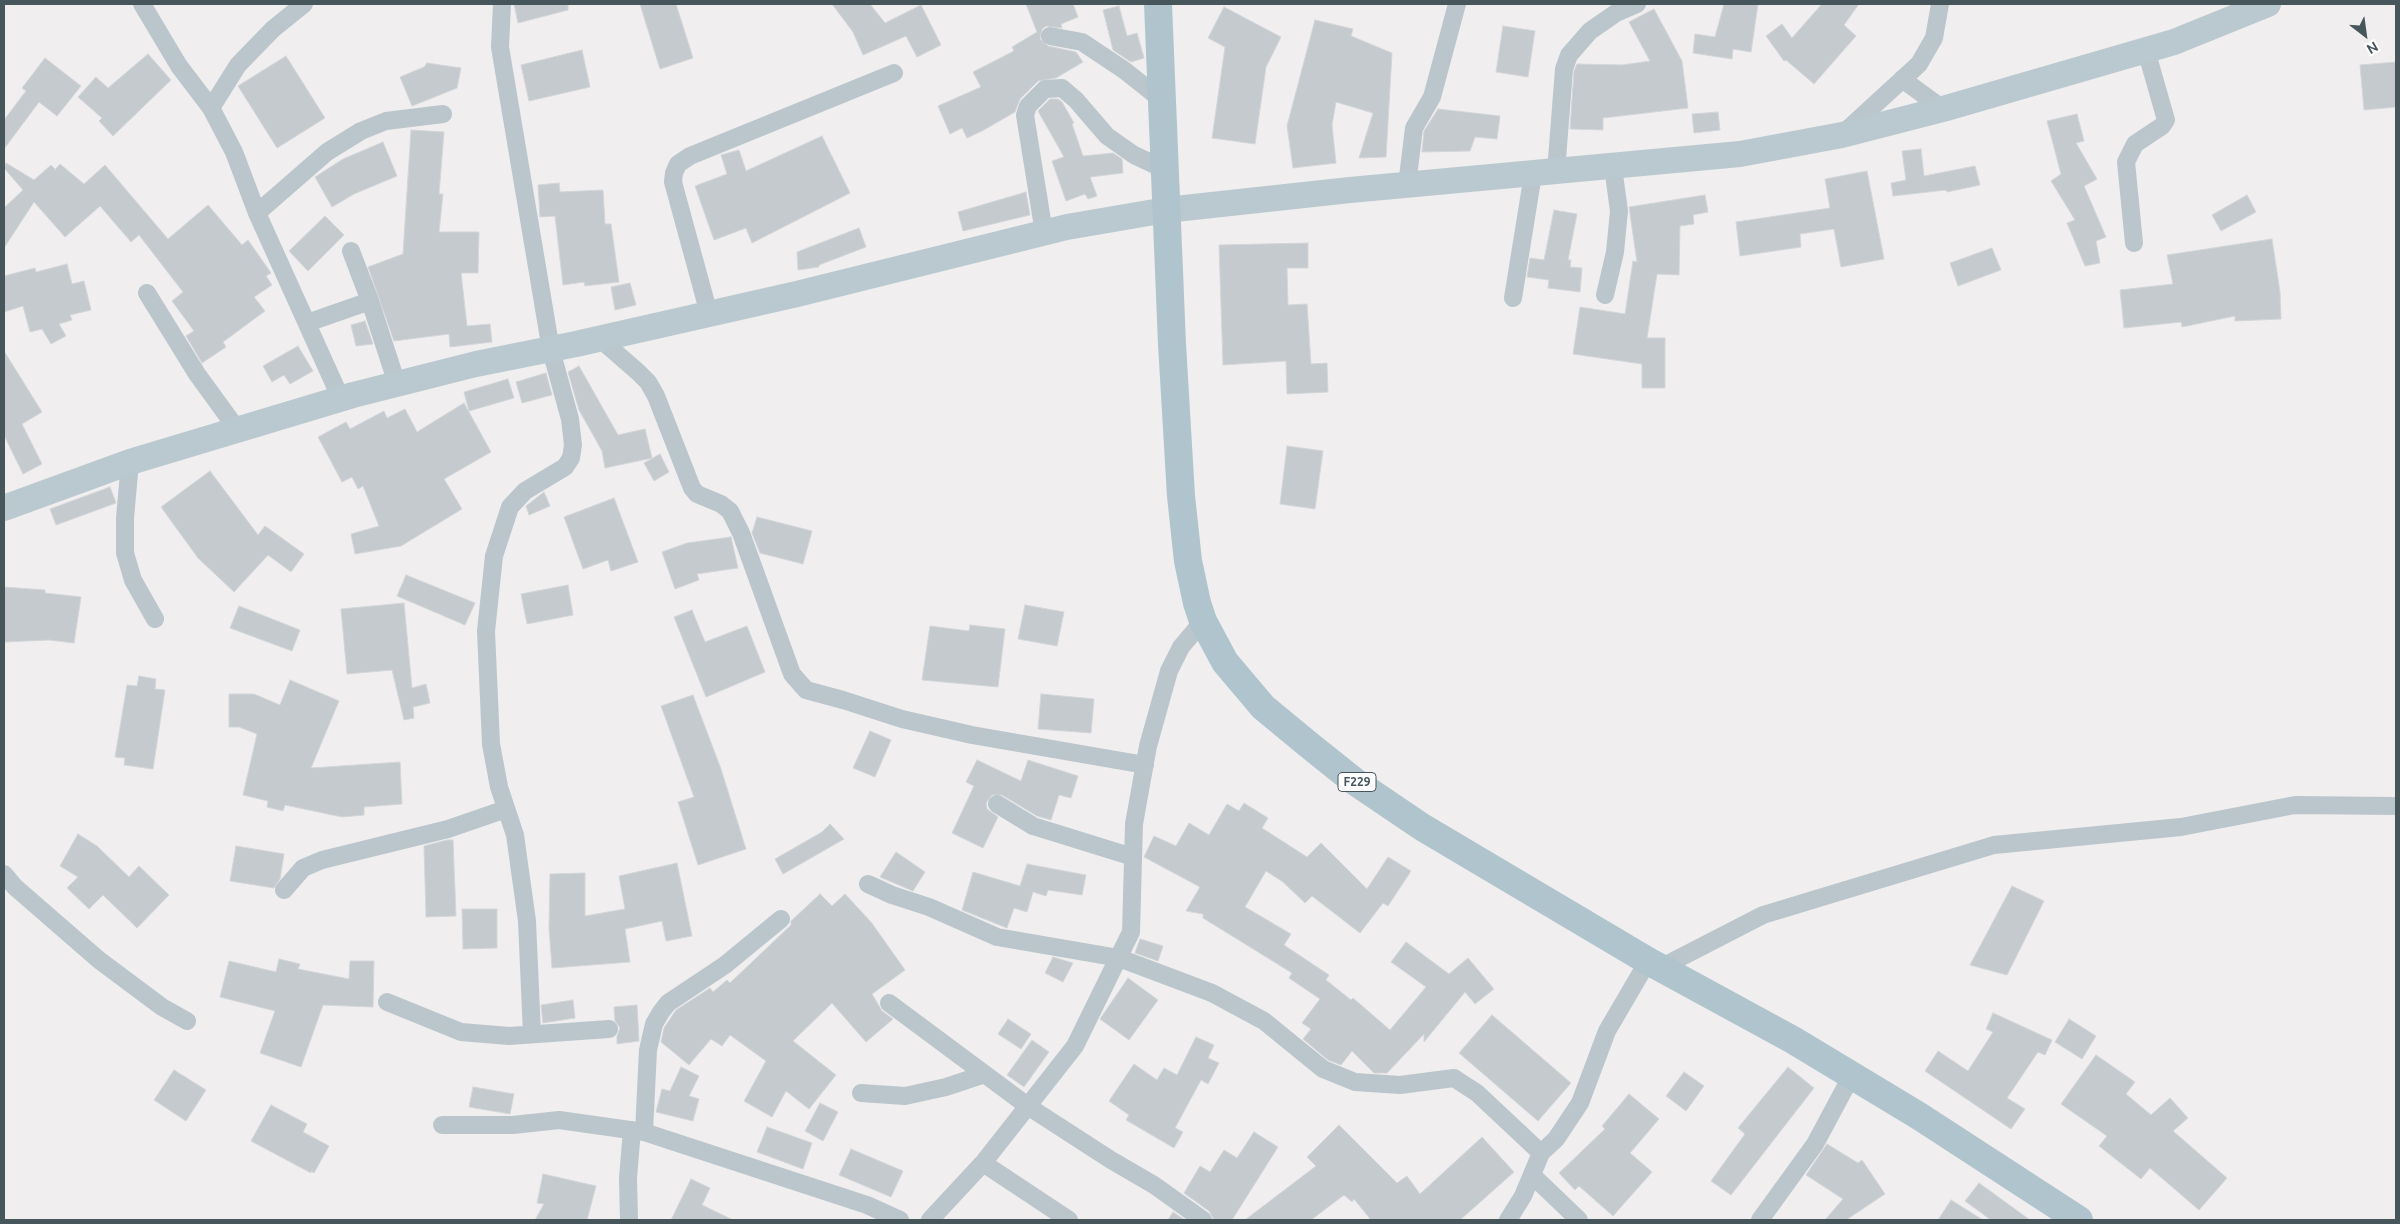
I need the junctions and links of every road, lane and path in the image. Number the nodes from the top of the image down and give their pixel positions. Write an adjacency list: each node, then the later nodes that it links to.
1 (142, 4): 14 (street)
2 (304, 4): 14 (street)
3 (502, 4): 34 (street)
4 (1158, 4): 13 (main road, F229)
5 (1457, 4): 21 (street)
6 (1637, 4): 20 (street)
7 (1940, 4): 12 (street)
8 (2268, 4): 10 (main road)
9 (1050, 36): 13 (street)
10 (2146, 50): 15 (main road); 25 (street)
11 (894, 73): 31 (street)
12 (1902, 79): 15 (street); 17 (street)
13 (1163, 101): 19 (main road, F229)
14 (211, 108): 23 (street)
15 (1943, 109): 17 (main road)
16 (442, 114): 23 (street)
17 (1842, 135): 18 (main road)
18 (1613, 167): 20 (main road); 28 (street)
19 (1166, 170): 22 (main road, F229); 24 (street)
20 (1544, 173): 21 (main road); 29 (street)
21 (1407, 184): 22 (main road)
22 (1166, 210): 24 (main road); 41 (main road, F229)
23 (257, 213): 32 (street)
24 (1044, 233): 31 (main road)
25 (2134, 243)
26 (350, 251): 30 (street)
27 (147, 293): 37 (street)
28 (1605, 295)
29 (1513, 298)
30 (370, 301): 32 (street); 35 (street)
31 (708, 314): 33 (main road)
32 (306, 323): 36 (street)
33 (600, 339): 34 (main road); 42 (street)
34 (550, 350): 35 (main road); 45 (street)
35 (397, 384): 36 (main road)
36 (341, 399): 37 (main road)
37 (237, 429): 38 (main road)
38 (130, 462): 39 (main road); 40 (street)
39 (4, 508)
40 (154, 619)
41 (1203, 622): 42 (street); 52 (main road, F229)
42 (1144, 765): 46 (street)
43 (997, 804): 46 (street)
44 (2396, 806): 52 (street)
45 (506, 809): 49 (street); 57 (street)
46 (1133, 857): 51 (street)
47 (4, 874): 55 (street)
48 (868, 884): 51 (street)
49 (284, 890)
50 (781, 919): 63 (street)
51 (1118, 958): 61 (street); 64 (street)
52 (1654, 964): 59 (main road, F229); 64 (street)
53 (387, 1002): 57 (street)
54 (889, 1003): 58 (street)
55 (187, 1021)
56 (609, 1029): 57 (street)
57 (532, 1034)
58 (985, 1074): 60 (street); 61 (street)
59 (1852, 1075): 74 (street); 75 (main road, F229)
60 (861, 1093)
61 (1029, 1107): 65 (street); 71 (street)
62 (442, 1125): 63 (street)
63 (638, 1131): 67 (street); 68 (street)
64 (1541, 1154): 66 (street)
65 (983, 1163): 69 (street); 70 (street)
66 (1532, 1175): 72 (street); 73 (street)
67 (629, 1220)
68 (900, 1220)
69 (930, 1220)
70 (1069, 1220)
71 (1203, 1220)
72 (1508, 1220)
73 (1578, 1220)
74 (1760, 1220)
75 (2079, 1220)

